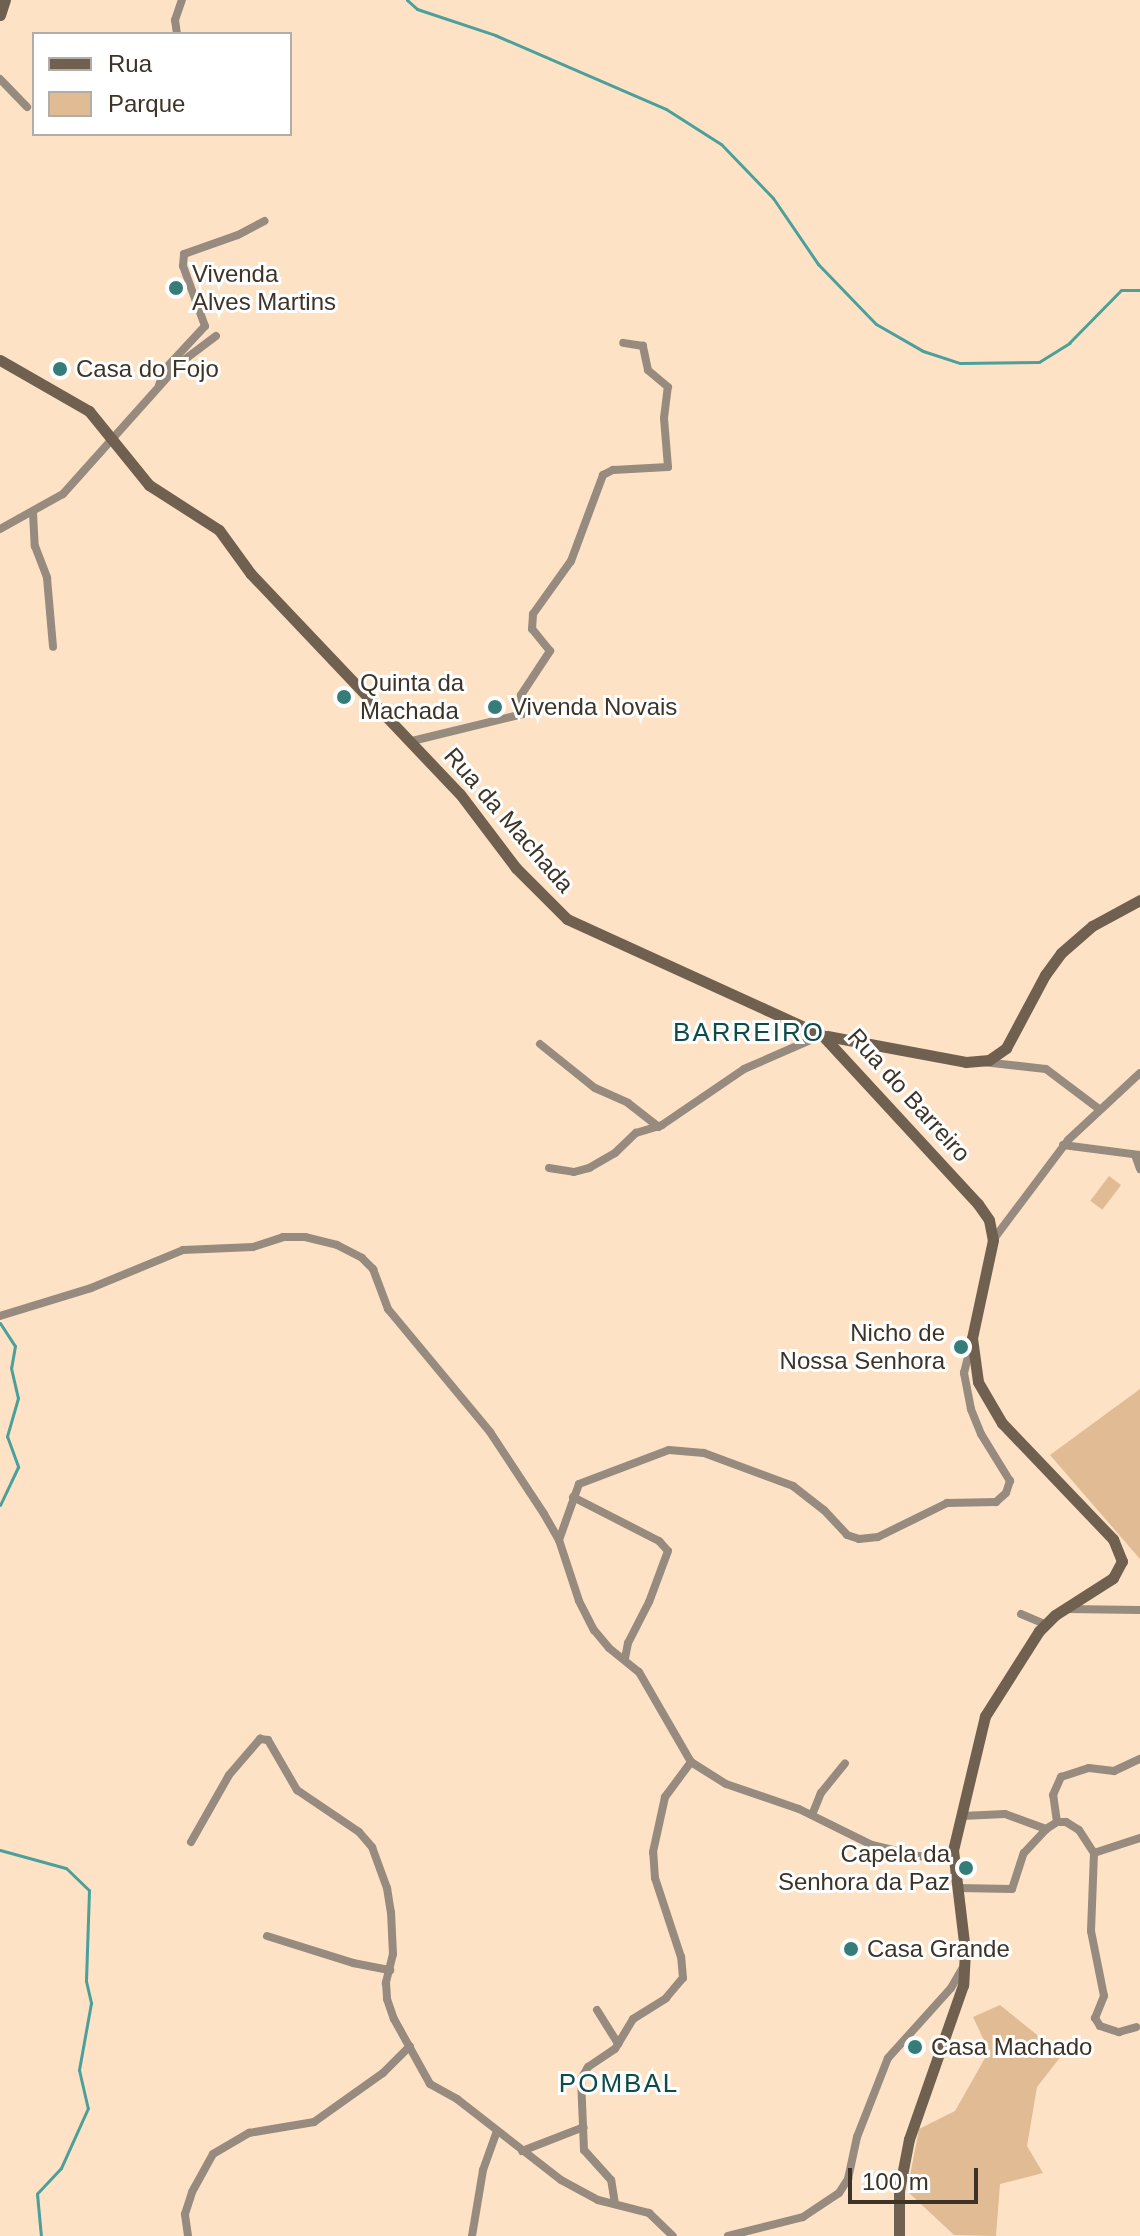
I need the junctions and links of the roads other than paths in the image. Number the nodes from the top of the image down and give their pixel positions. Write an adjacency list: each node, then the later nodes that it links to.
1 (5, 0): 3 (street)
2 (182, 0): 4 (street)
3 (0, 15)
4 (177, 32)
5 (0, 79): 6 (street)
6 (27, 107)
7 (264, 221): 11 (street)
8 (216, 336): 11 (street)
9 (623, 343): 16 (street)
10 (0, 360): 12 (street, Rua da Machada)
11 (157, 389): 12 (street)
12 (113, 441): 13 (street); 16 (street, Rua da Machada)
13 (33, 513): 14 (street); 15 (street)
14 (0, 529)
15 (53, 647)
16 (412, 741): 18 (street, Rua da Machada)
17 (1140, 900): 21 (street)
18 (589, 932): 19 (street, Rua do Barreiro)
19 (822, 1035): 21 (street); 24 (street); 29 (street, Rua do Barreiro)
20 (540, 1044): 24 (street)
21 (982, 1062): 23 (street)
22 (1140, 1073): 23 (street)
23 (1099, 1109): 25 (street)
24 (659, 1127): 27 (street)
25 (1063, 1145): 26 (street); 29 (street)
26 (1138, 1155): 28 (street)
27 (549, 1168)
28 (1140, 1169)
29 (993, 1240): 31 (street)
30 (1, 1316): 33 (street)
31 (972, 1341): 32 (street); 34 (street)
32 (573, 1497): 33 (street); 38 (street)
33 (559, 1540): 38 (street)
34 (1065, 1609): 35 (street); 37 (street)
35 (1140, 1610)
36 (1021, 1614): 37 (street)
37 (1045, 1624): 43 (street)
38 (625, 1659): 40 (street)
39 (1140, 1759): 44 (street)
40 (691, 1762): 42 (street); 56 (street)
41 (845, 1763): 42 (street)
42 (812, 1815): 49 (street)
43 (962, 1816): 45 (street); 49 (street)
44 (1057, 1822): 45 (street); 48 (street)
45 (1046, 1829): 50 (street)
46 (1140, 1838): 48 (street)
47 (191, 1842): 53 (street)
48 (1094, 1853): 55 (street)
49 (953, 1859): 50 (street)
50 (958, 1888): 52 (street)
51 (267, 1936): 53 (street)
52 (965, 1961): 65 (street); 66 (street)
53 (390, 1970): 57 (street)
54 (597, 2010): 56 (street)
55 (1136, 2027)
56 (618, 2044): 58 (street)
57 (410, 2046): 59 (street); 62 (street)
58 (584, 2127): 60 (street); 61 (street)
59 (497, 2131): 60 (street); 63 (street)
60 (522, 2151): 61 (street)
61 (615, 2204): 64 (street)
62 (188, 2236)
63 (472, 2236)
64 (673, 2236)
65 (728, 2236)
66 (899, 2236)

